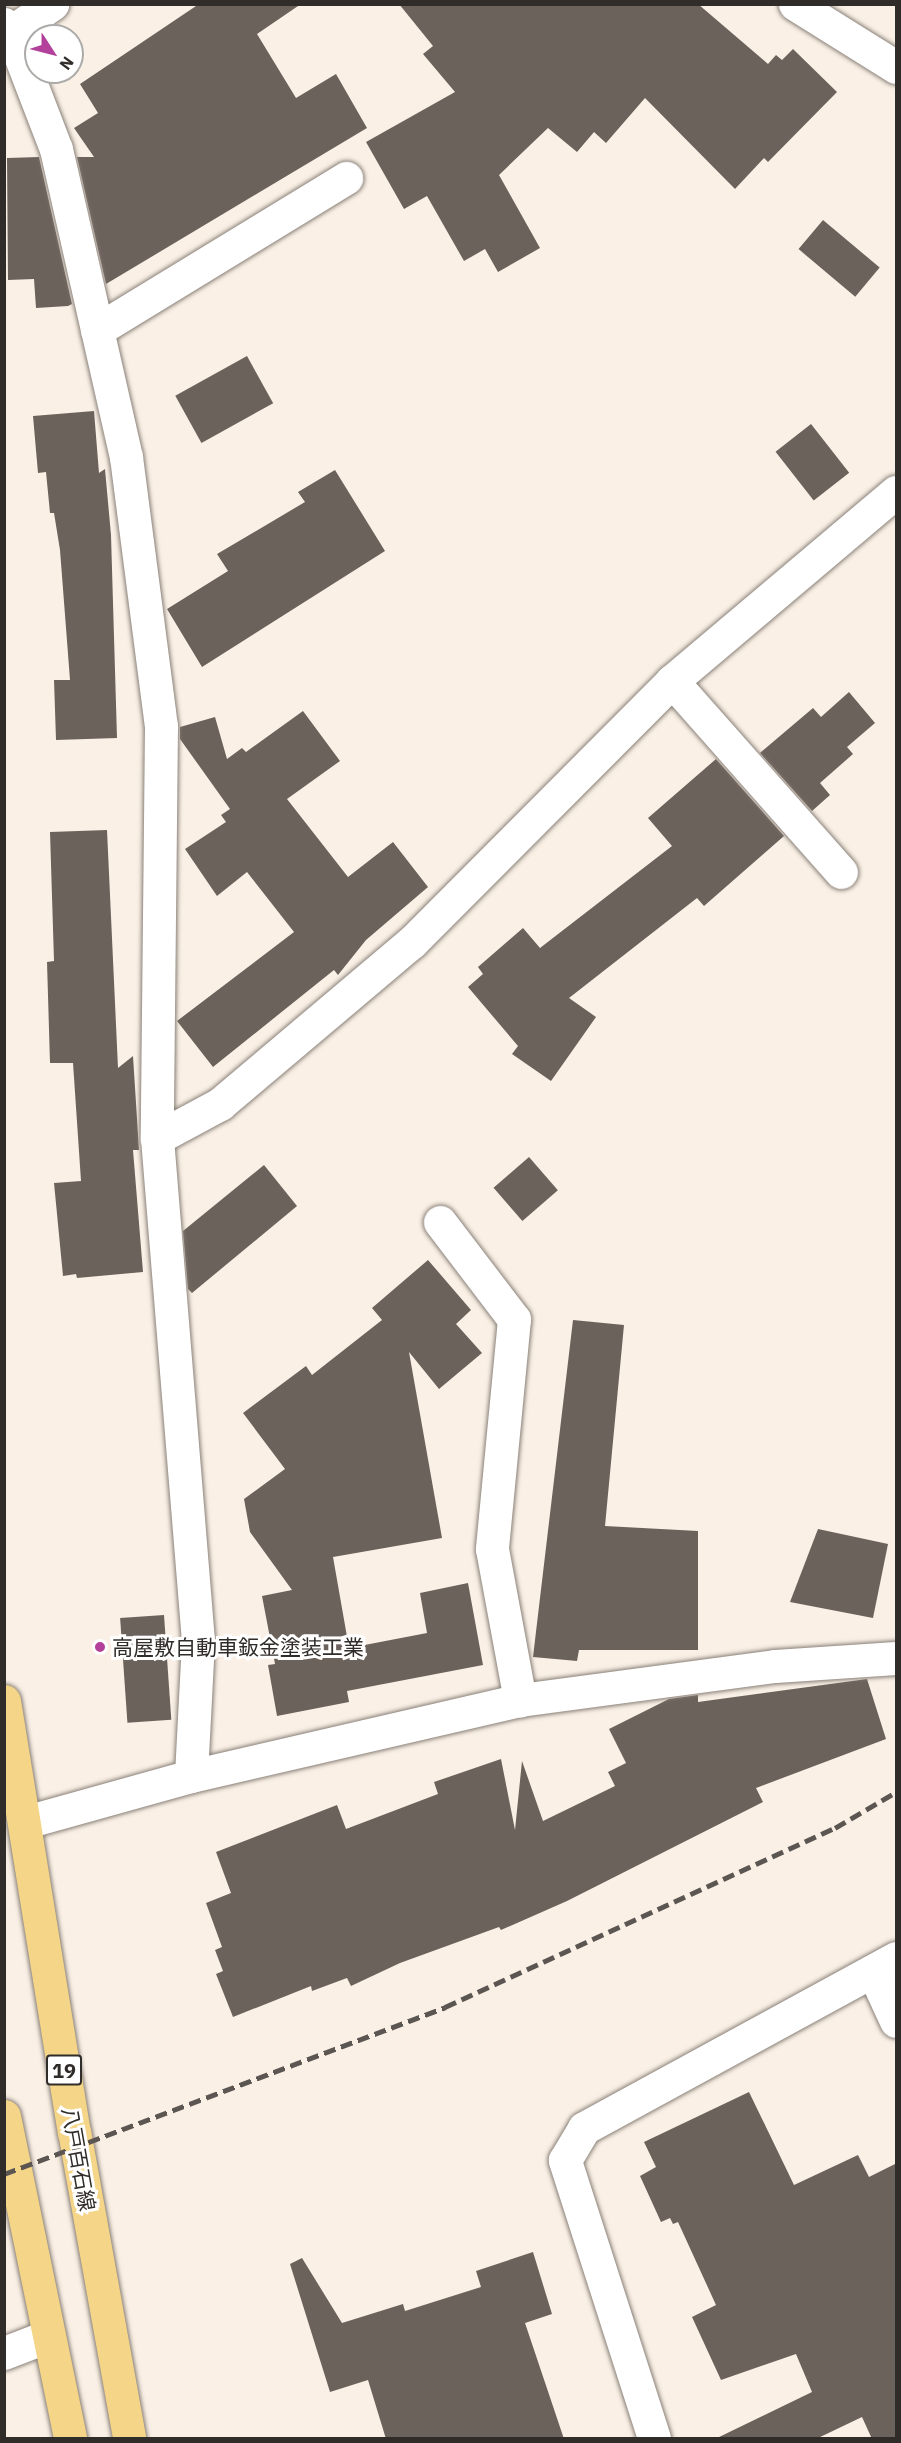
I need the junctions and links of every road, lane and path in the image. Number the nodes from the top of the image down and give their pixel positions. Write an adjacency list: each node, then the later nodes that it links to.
1 (52, 4): 3 (street)
2 (795, 4): 4 (street)
3 (8, 28): 6 (street)
4 (897, 67)
5 (346, 178): 6 (street)
6 (98, 330): 10 (street)
7 (897, 492): 8 (street)
8 (672, 681): 9 (street); 10 (street)
9 (841, 872)
10 (157, 1138): 15 (street)
11 (440, 1222): 13 (street)
12 (897, 1658): 13 (street)
13 (520, 1700): 15 (street)
14 (4, 1701): 16 (main road, 八戸百石線 / 19)
15 (190, 1776): 16 (street)
16 (26, 1822): 23 (main road, 八戸百石線 / 19)
17 (885, 1964): 18 (street); 24 (street)
18 (897, 2021)
19 (4, 2115): 20 (main road)
20 (48, 2336): 21 (street); 22 (main road)
21 (4, 2353)
22 (70, 2439)
23 (129, 2439)
24 (654, 2439)

